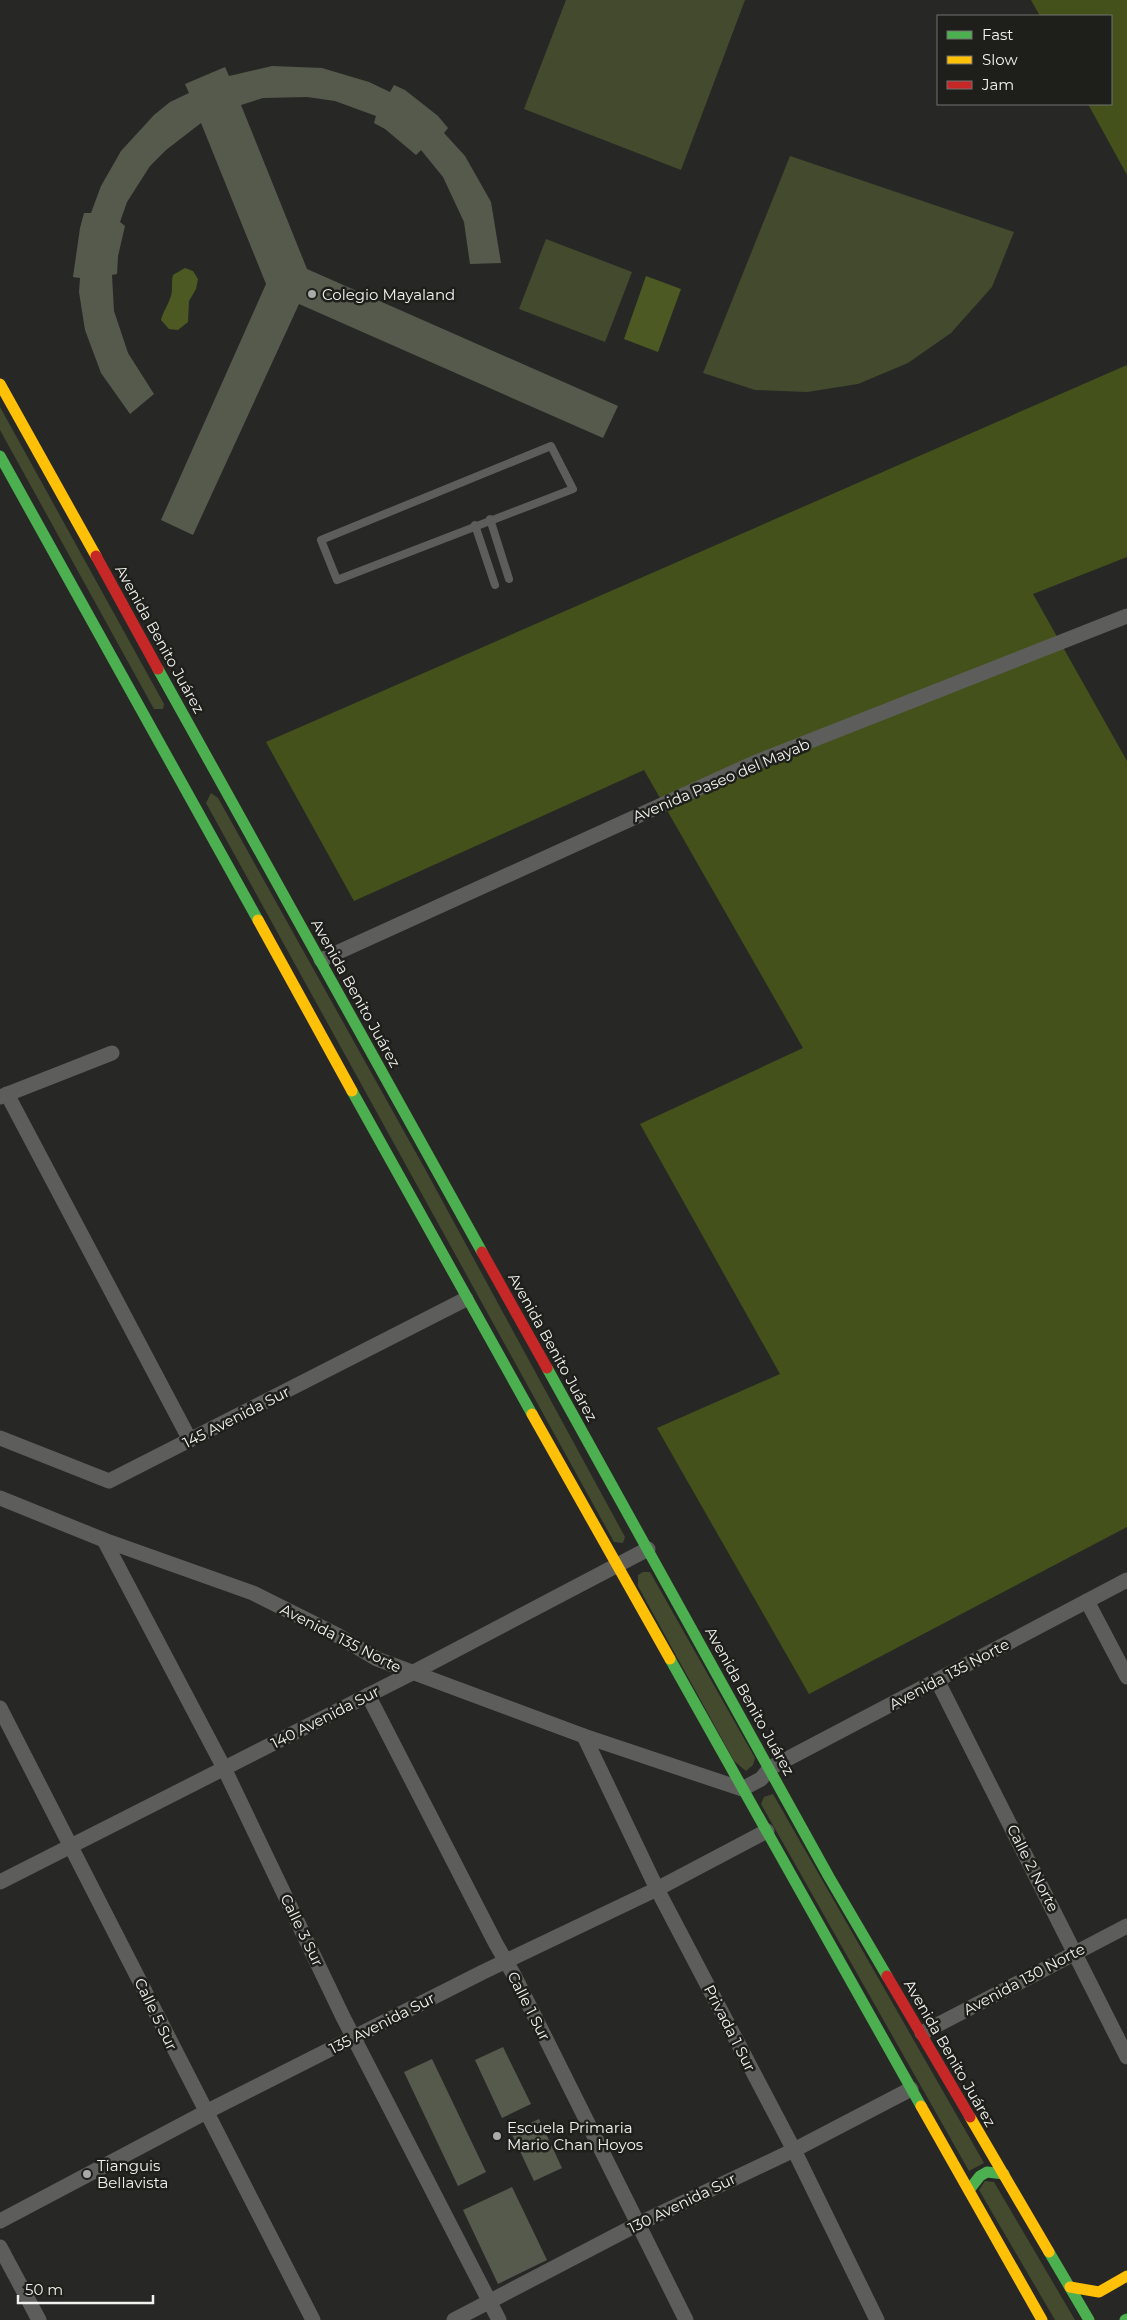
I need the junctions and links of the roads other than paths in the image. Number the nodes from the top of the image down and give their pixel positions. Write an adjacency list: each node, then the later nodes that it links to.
1 (0, 384): 8 (main road, Avenida Benito Juárez)
2 (0, 456): 11 (main road)
3 (490, 519): 4 (lane); 4 (lane); 5 (lane)
4 (475, 525): 6 (lane)
5 (509, 578)
6 (494, 584)
7 (1127, 616): 8 (street, Avenida Paseo del Mayab)
8 (321, 960): 16 (main road, Avenida Benito Juárez)
9 (112, 1053): 10 (street)
10 (4, 1095): 13 (street)
11 (466, 1299): 13 (street, 145 Avenida Sur); 17 (main road)
12 (0, 1438): 13 (street, 145 Avenida Sur)
13 (190, 1440)
14 (0, 1498): 15 (street, Avenida 135 Norte)
15 (104, 1540): 20 (street, Avenida 135 Norte); 26 (street, Calle 3 Sur)
16 (648, 1549): 17 (street, 140 Avenida Sur); 27 (main road, Avenida Benito Juárez)
17 (618, 1564): 20 (street, 140 Avenida Sur); 28 (main road)
18 (1127, 1580): 19 (street, Avenida 135 Norte)
19 (1087, 1601): 21 (street); 22 (street, Avenida 135 Norte)
20 (412, 1673): 23 (street, 140 Avenida Sur); 25 (street, Avenida 135 Norte)
21 (1127, 1677)
22 (937, 1680): 27 (street, Avenida 135 Norte); 34 (street, Calle 2 Norte)
23 (368, 1695): 26 (street, 140 Avenida Sur); 35 (street, Calle 1 Sur)
24 (0, 1708): 30 (street, Calle 5 Sur)
25 (584, 1736): 28 (street, Avenida 135 Norte); 32 (street, Privada 1 Sur)
26 (224, 1768): 30 (street, 140 Avenida Sur); 37 (street, Calle 3 Sur)
27 (770, 1768): 28 (street, Avenida 135 Norte); 36 (main road, Avenida Benito Juárez)
28 (742, 1788): 29 (main road)
29 (767, 1831): 32 (street, 135 Avenida Sur); 39 (main road)
30 (72, 1846): 31 (street, 140 Avenida Sur); 40 (street, Calle 5 Sur)
31 (0, 1882)
32 (657, 1888): 35 (street, 135 Avenida Sur); 41 (street, Privada 1 Sur)
33 (1127, 1926): 34 (street, Avenida 130 Norte)
34 (1076, 1953): 36 (street, Avenida 130 Norte); 38 (street, Calle 2 Norte)
35 (506, 1961): 37 (street, 135 Avenida Sur); 45 (street, Calle 1 Sur)
36 (922, 2033): 42 (main road, Avenida Benito Juárez)
37 (354, 2037): 40 (street, 135 Avenida Sur); 49 (street, Calle 3 Sur)
38 (1127, 2057)
39 (911, 2090): 41 (street, 130 Avenida Sur); 43 (main road)
40 (206, 2112): 44 (street, 135 Avenida Sur); 51 (street, Calle 5 Sur)
41 (794, 2150): 45 (street, 130 Avenida Sur); 55 (street, Privada 1 Sur)
42 (1004, 2174): 43 (main road); 48 (main road, Avenida Benito Juárez)
43 (969, 2190): 56 (main road)
44 (0, 2221)
45 (638, 2224): 49 (street, 130 Avenida Sur); 54 (street, Calle 1 Sur)
46 (0, 2247): 50 (street)
47 (1127, 2276): 48 (main road)
48 (1070, 2287): 57 (main road, Avenida Benito Juárez)
49 (490, 2302): 52 (street, 130 Avenida Sur); 53 (street, Calle 3 Sur)
50 (39, 2320)
51 (313, 2320)
52 (454, 2320)
53 (499, 2320)
54 (686, 2320)
55 (877, 2320)
56 (1042, 2320)
57 (1089, 2320)

